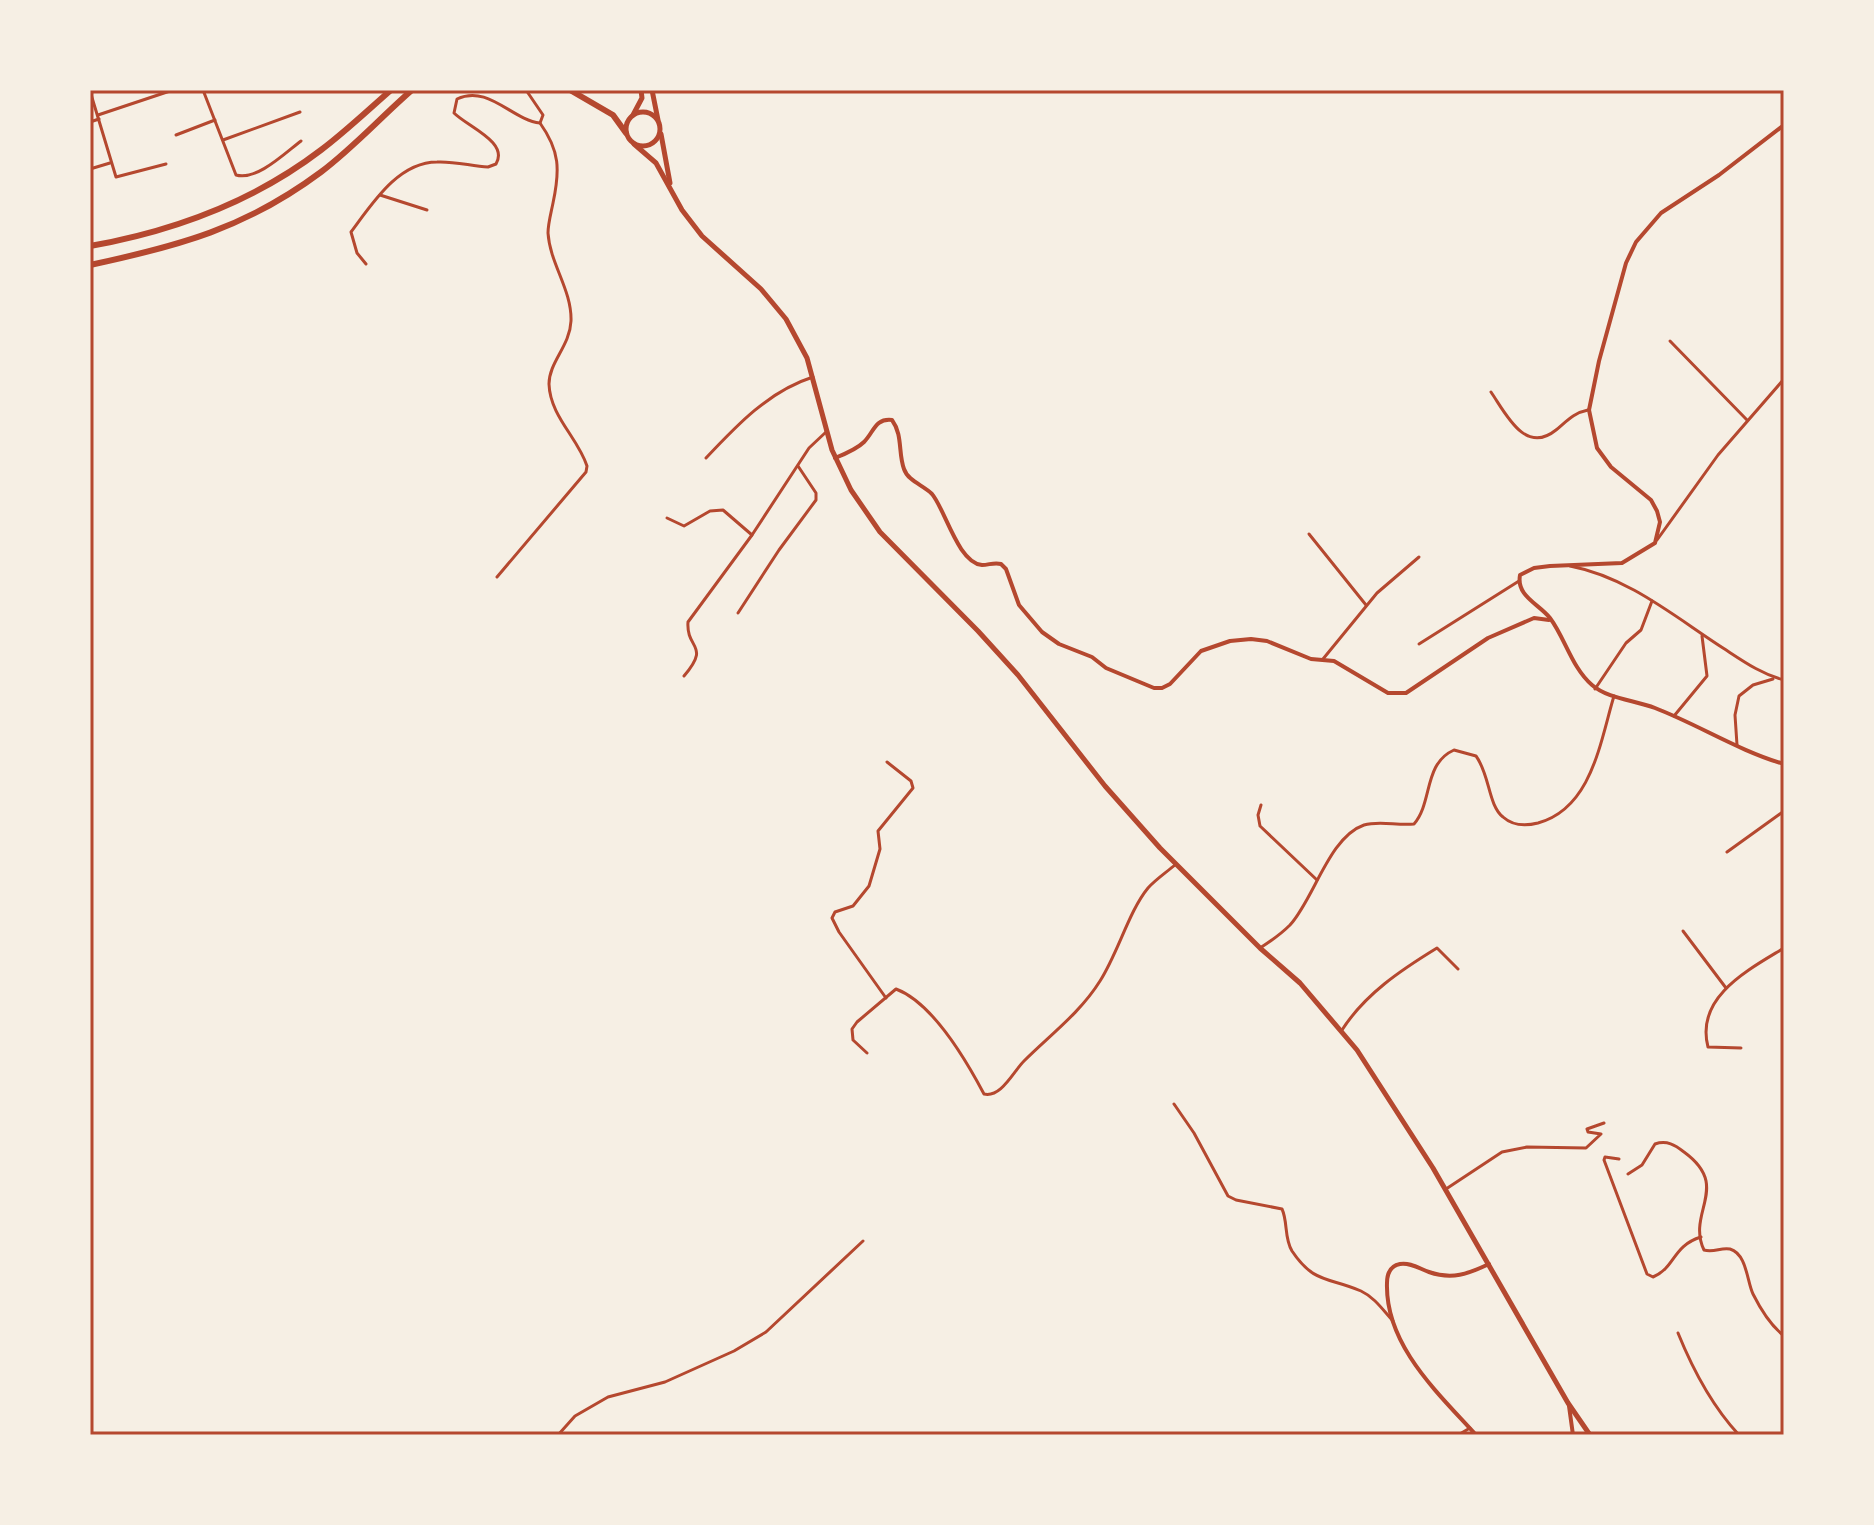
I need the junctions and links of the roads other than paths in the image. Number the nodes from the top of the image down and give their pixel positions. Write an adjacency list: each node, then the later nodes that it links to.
1 (173, 90): 11 (street)
2 (203, 90): 13 (street)
3 (391, 90): 29 (highway)
4 (412, 90): 31 (highway)
5 (526, 90): 15 (street)
6 (570, 90): 18 (highway)
7 (641, 90): 12 (main road)
8 (652, 90): 17 (main road)
9 (90, 91): 11 (street)
10 (300, 112): 20 (street)
11 (98, 117): 14 (street); 23 (street)
12 (631, 117): 17 (main road); 18 (main road)
13 (215, 120): 19 (street); 20 (street)
14 (90, 122)
15 (540, 123): 27 (street); 48 (street)
16 (1784, 125): 36 (street)
17 (660, 128): 22 (main road); 26 (main road)
18 (626, 133): 22 (main road)
19 (176, 135)
20 (223, 140): 21 (street)
21 (301, 141)
22 (634, 144): 26 (main road)
23 (110, 163): 24 (street); 25 (street)
24 (166, 164)
25 (90, 169)
26 (671, 188): 33 (main road)
27 (380, 195): 28 (street); 30 (street)
28 (427, 210)
29 (90, 246)
30 (366, 264)
31 (90, 265)
32 (1670, 341): 37 (street)
33 (813, 377): 38 (main road); 39 (street)
34 (1784, 379): 37 (street)
35 (1491, 392): 36 (street)
36 (1589, 410): 45 (street)
37 (1747, 420): 45 (street)
38 (826, 431): 40 (main road); 41 (street)
39 (706, 458)
40 (835, 458): 56 (street); 69 (main road)
41 (798, 466): 44 (street); 52 (street)
42 (667, 518): 44 (street)
43 (1309, 534): 51 (street)
44 (752, 535): 57 (street)
45 (1655, 543): 47 (street)
46 (1419, 557): 51 (street)
47 (1566, 566): 49 (street); 50 (street)
48 (497, 577)
49 (1519, 581): 53 (street); 55 (street)
50 (1652, 601): 54 (street); 60 (street)
51 (1366, 605): 56 (street)
52 (738, 613)
53 (1551, 620): 56 (street); 60 (street)
54 (1702, 634): 58 (street); 62 (street)
55 (1419, 644)
56 (1323, 659)
57 (684, 676)
58 (1776, 678): 59 (street); 63 (street)
59 (1784, 680)
60 (1595, 689): 61 (street)
61 (1614, 696): 62 (street); 70 (street)
62 (1674, 716): 63 (street)
63 (1737, 746): 65 (street)
64 (887, 762): 76 (street)
65 (1784, 764)
66 (1261, 805): 70 (street)
67 (1784, 811): 68 (street)
68 (1727, 852)
69 (1176, 864): 72 (main road); 76 (street)
70 (1317, 880): 72 (street)
71 (1683, 931): 75 (street)
72 (1260, 948): 77 (main road)
73 (1784, 948): 75 (street)
74 (1458, 969): 77 (street)
75 (1726, 988): 78 (street)
76 (886, 998): 79 (street)
77 (1342, 1030): 84 (main road)
78 (1741, 1048)
79 (867, 1053)
80 (1174, 1104): 88 (street)
81 (1604, 1123): 84 (street)
82 (1619, 1159): 85 (street)
83 (1628, 1174): 85 (street)
84 (1446, 1189): 87 (main road)
85 (1701, 1237): 90 (street)
86 (863, 1241): 93 (street)
87 (1489, 1264): 88 (street); 91 (main road)
88 (1393, 1321): 92 (street)
89 (1678, 1333): 98 (street)
90 (1784, 1336)
91 (1568, 1403): 96 (street); 97 (main road)
92 (1470, 1428): 94 (street); 95 (street)
93 (558, 1435)
94 (1458, 1435)
95 (1476, 1435)
96 (1573, 1435)
97 (1590, 1435)
98 (1739, 1435)

